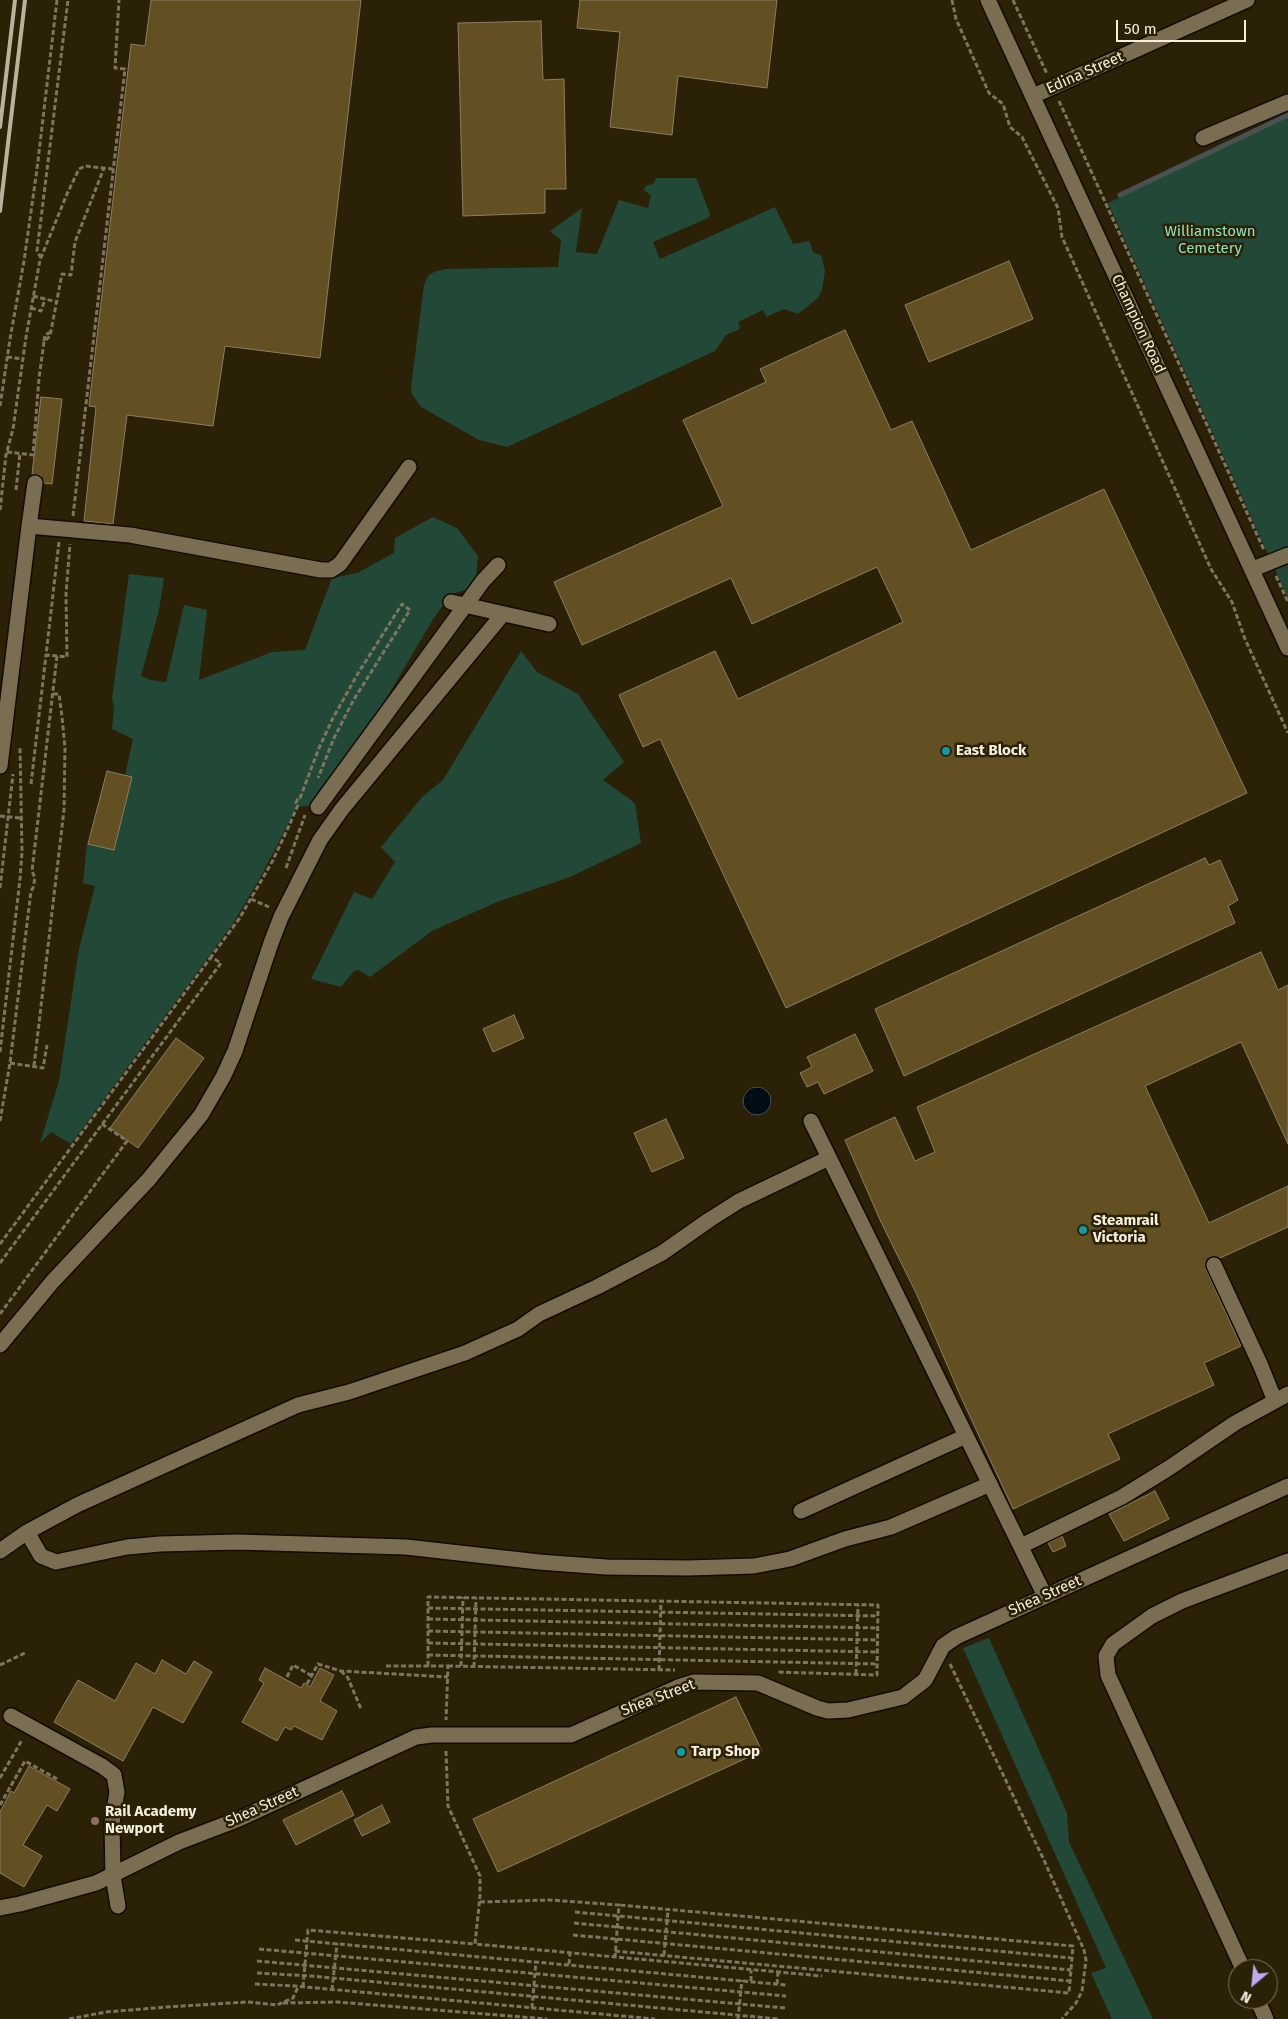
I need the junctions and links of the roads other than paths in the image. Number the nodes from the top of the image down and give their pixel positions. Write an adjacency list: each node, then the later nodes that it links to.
1 (988, 0): 4 (street, Champion Road)
2 (1247, 0): 3 (street, Edina Street)
3 (1219, 6): 4 (street, Edina Street)
4 (1033, 96): 12 (street, Champion Road)
5 (1288, 102): 6 (street)
6 (1203, 138)
7 (409, 467): 9 (street)
8 (35, 483): 9 (street)
9 (28, 526): 17 (street)
10 (1288, 556): 12 (street)
11 (498, 565): 13 (street)
12 (1252, 569): 16 (street, Champion Road)
13 (458, 604): 14 (street); 18 (street)
14 (503, 614): 15 (street); 22 (street)
15 (550, 624)
16 (1288, 648)
17 (7, 768)
18 (313, 807)
19 (811, 1121): 20 (street)
20 (829, 1158): 24 (street); 28 (street)
21 (1214, 1266): 23 (street)
22 (0, 1345)
23 (1282, 1397): 29 (street)
24 (966, 1436): 25 (street); 27 (street)
25 (990, 1484): 28 (street); 29 (street)
26 (1288, 1486): 32 (street, Shea Street)
27 (801, 1510)
28 (27, 1532): 30 (street)
29 (1021, 1546): 32 (street)
30 (0, 1552)
31 (1288, 1561): 37 (street)
32 (1045, 1596): 34 (street, Shea Street)
33 (11, 1716): 34 (street)
34 (113, 1876): 35 (street); 36 (street, Shea Street)
35 (118, 1906)
36 (0, 1908)
37 (1238, 1959)

